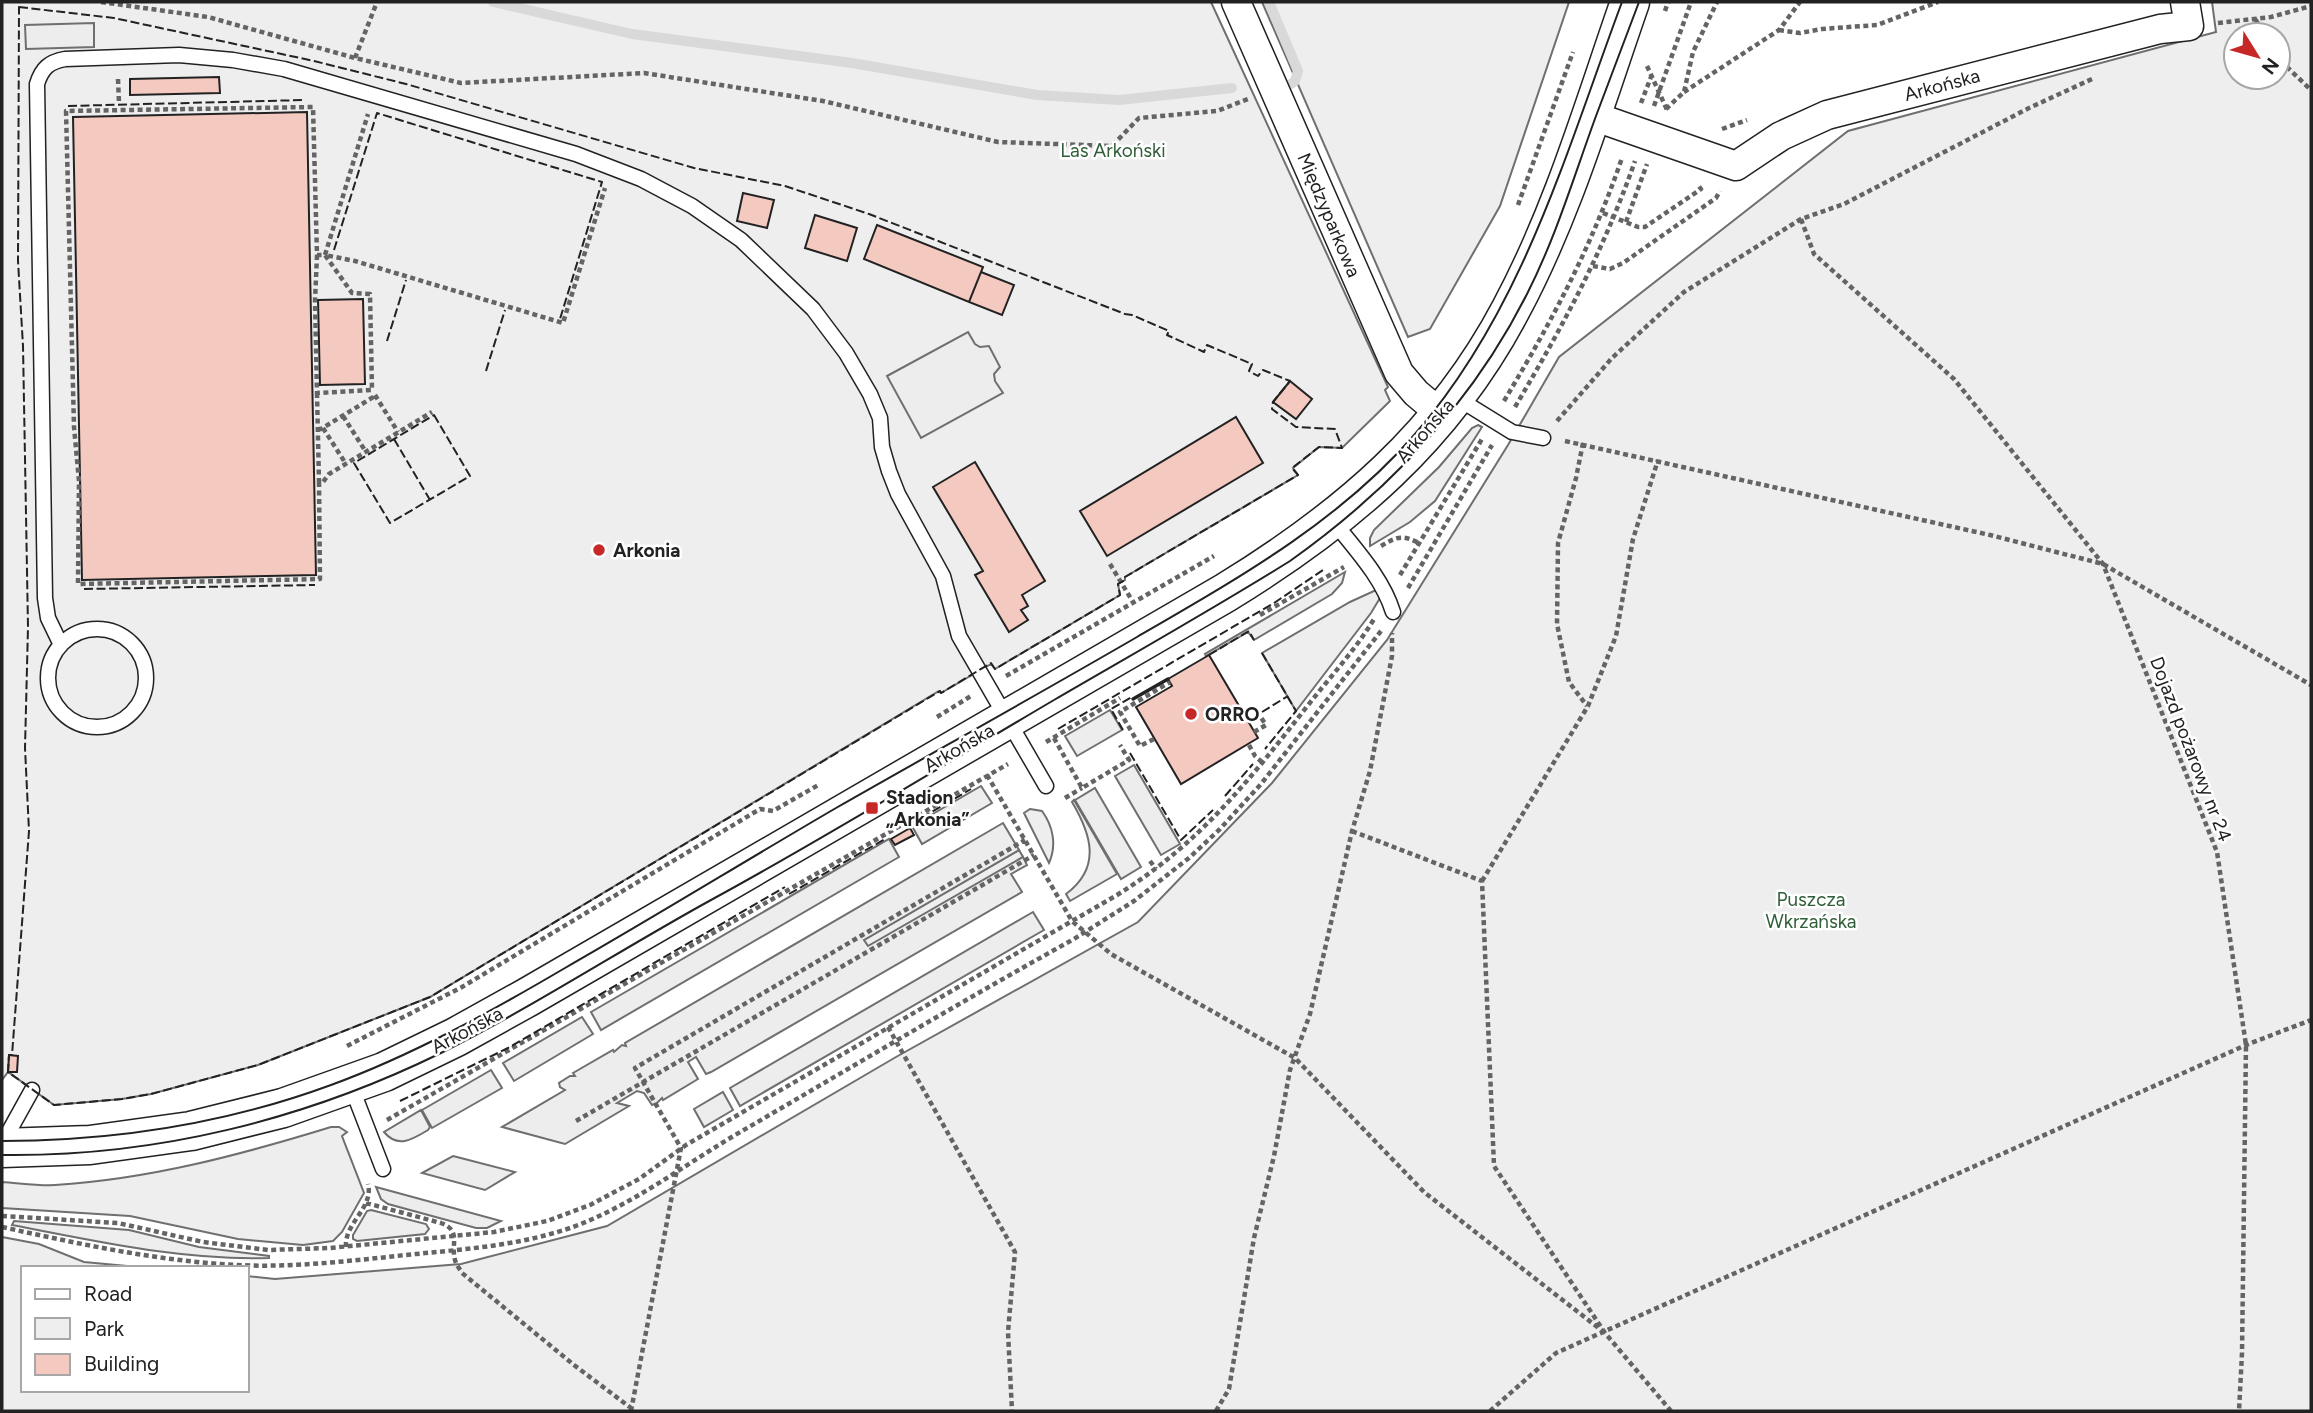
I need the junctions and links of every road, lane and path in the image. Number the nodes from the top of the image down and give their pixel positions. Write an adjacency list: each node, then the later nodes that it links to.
1 (101, 2): 15 (path)
2 (377, 2): 15 (path)
3 (1236, 2): 19 (street, Międzyparkowa)
4 (1668, 2): 10 (path)
5 (1691, 2): 22 (path)
6 (1717, 2): 21 (path)
7 (1800, 2): 13 (path)
8 (1938, 2): 13 (path)
9 (2311, 6): 12 (path)
10 (1647, 8): 25 (street, Arkońska)
11 (2187, 14): 12 (path); 30 (street, Arkońska)
12 (2255, 19)
13 (1779, 30): 21 (path)
14 (1574, 51): 33 (path)
15 (355, 58): 19 (path)
16 (1647, 63): 22 (path)
17 (2292, 72): 20 (path)
18 (2101, 75): 36 (path)
19 (1275, 89): 43 (street, Międzyparkowa)
20 (2311, 90)
21 (1684, 92): 24 (path)
22 (1659, 93): 24 (path); 29 (path)
23 (374, 95): 31 (lane); 38 (path); 65 (lane)
24 (1666, 109): 26 (path)
25 (1590, 115): 29 (street); 43 (street, Arkońska)
26 (1672, 120)
27 (1749, 120): 28 (path)
28 (1714, 130)
29 (1644, 134): 30 (street); 35 (path)
30 (1735, 166): 39 (path)
31 (611, 168): 38 (path); 68 (lane)
32 (1693, 179): 35 (path)
33 (1515, 212)
34 (1602, 213): 35 (path)
35 (1614, 218): 39 (path)
36 (1801, 219): 49 (path); 60 (path, Dojazd pożarowy nr 24)
37 (317, 255): 38 (path); 41 (path); 54 (path)
38 (325, 255): 40 (path)
39 (1593, 266): 46 (path)
40 (372, 390): 41 (path); 42 (path)
41 (317, 393): 47 (path)
42 (375, 396): 45 (path); 48 (path)
43 (1448, 405): 46 (lane); 55 (street, Arkońska)
44 (432, 412): 48 (path)
45 (343, 415): 47 (path); 51 (path)
46 (1498, 423): 49 (lane); 56 (path); 63 (path)
47 (320, 428): 53 (path); 54 (path)
48 (398, 432): 51 (path)
49 (1543, 438): 50 (path)
50 (1583, 443): 52 (path); 70 (path)
51 (366, 452): 53 (path)
52 (1658, 460): 60 (path); 70 (path)
53 (346, 464): 54 (path)
54 (319, 482)
55 (1333, 521): 58 (lane); 72 (street, Arkońska)
56 (1419, 543): 58 (path); 61 (path)
57 (1221, 551): 62 (path)
58 (1361, 557): 61 (lane); 64 (path)
59 (1110, 564): 62 (path)
60 (2103, 564): 67 (path); 96 (path, Dojazd pożarowy nr 24)
61 (1387, 596): 63 (lane); 80 (path)
62 (1133, 602): 68 (path)
63 (1393, 612): 85 (path); 92 (path)
64 (1255, 618)
65 (61, 645): 65 (lane)
66 (1170, 682): 76 (path)
67 (2311, 685)
68 (988, 687): 72 (lane); 73 (path)
69 (1130, 691): 75 (path)
70 (1588, 706): 90 (path)
71 (1254, 707): 74 (path)
72 (1007, 720): 79 (lane); 98 (street, Arkońska)
73 (927, 722)
74 (1254, 732)
75 (1054, 738): 77 (path); 79 (path)
76 (1154, 739)
77 (1120, 745)
78 (1249, 745): 80 (path)
79 (1027, 753): 82 (path); 84 (lane)
80 (1263, 762): 89 (path)
81 (983, 768): 82 (path)
82 (988, 776): 86 (path); 102 (path)
83 (821, 784): 98 (path)
84 (1046, 786)
85 (1352, 831): 90 (path); 97 (path)
86 (1025, 840): 87 (path); 99 (path)
87 (1034, 855): 91 (path); 99 (path)
88 (1150, 861): 89 (path)
89 (1156, 869): 91 (path)
90 (1482, 881): 114 (path)
91 (1072, 921): 92 (path); 94 (path)
92 (1086, 932): 95 (path); 97 (path)
93 (2311, 1020): 96 (path)
94 (888, 1027): 95 (path); 104 (path)
95 (896, 1042): 106 (path); 116 (path)
96 (2246, 1045): 114 (path); 120 (path, Dojazd pożarowy nr 24)
97 (1295, 1058): 114 (path); 117 (path)
98 (344, 1068): 102 (lane); 103 (street, Arkońska)
99 (643, 1081): 101 (path); 104 (path)
100 (32, 1090): 103 (lane)
101 (576, 1121)
102 (368, 1130): 105 (lane)
103 (2, 1146)
104 (681, 1148): 106 (path); 111 (path)
105 (383, 1169)
106 (677, 1170): 113 (path); 115 (path)
107 (367, 1182): 108 (path)
108 (366, 1203): 111 (path); 112 (path)
109 (2, 1216): 112 (path)
110 (2, 1227): 113 (path)
111 (454, 1236): 112 (path); 113 (path)
112 (346, 1247)
113 (454, 1250): 115 (path)
114 (1605, 1333): 118 (path); 119 (path)
115 (633, 1411)
116 (1012, 1411)
117 (1216, 1411)
118 (1490, 1411)
119 (1671, 1411)
120 (2239, 1411)

